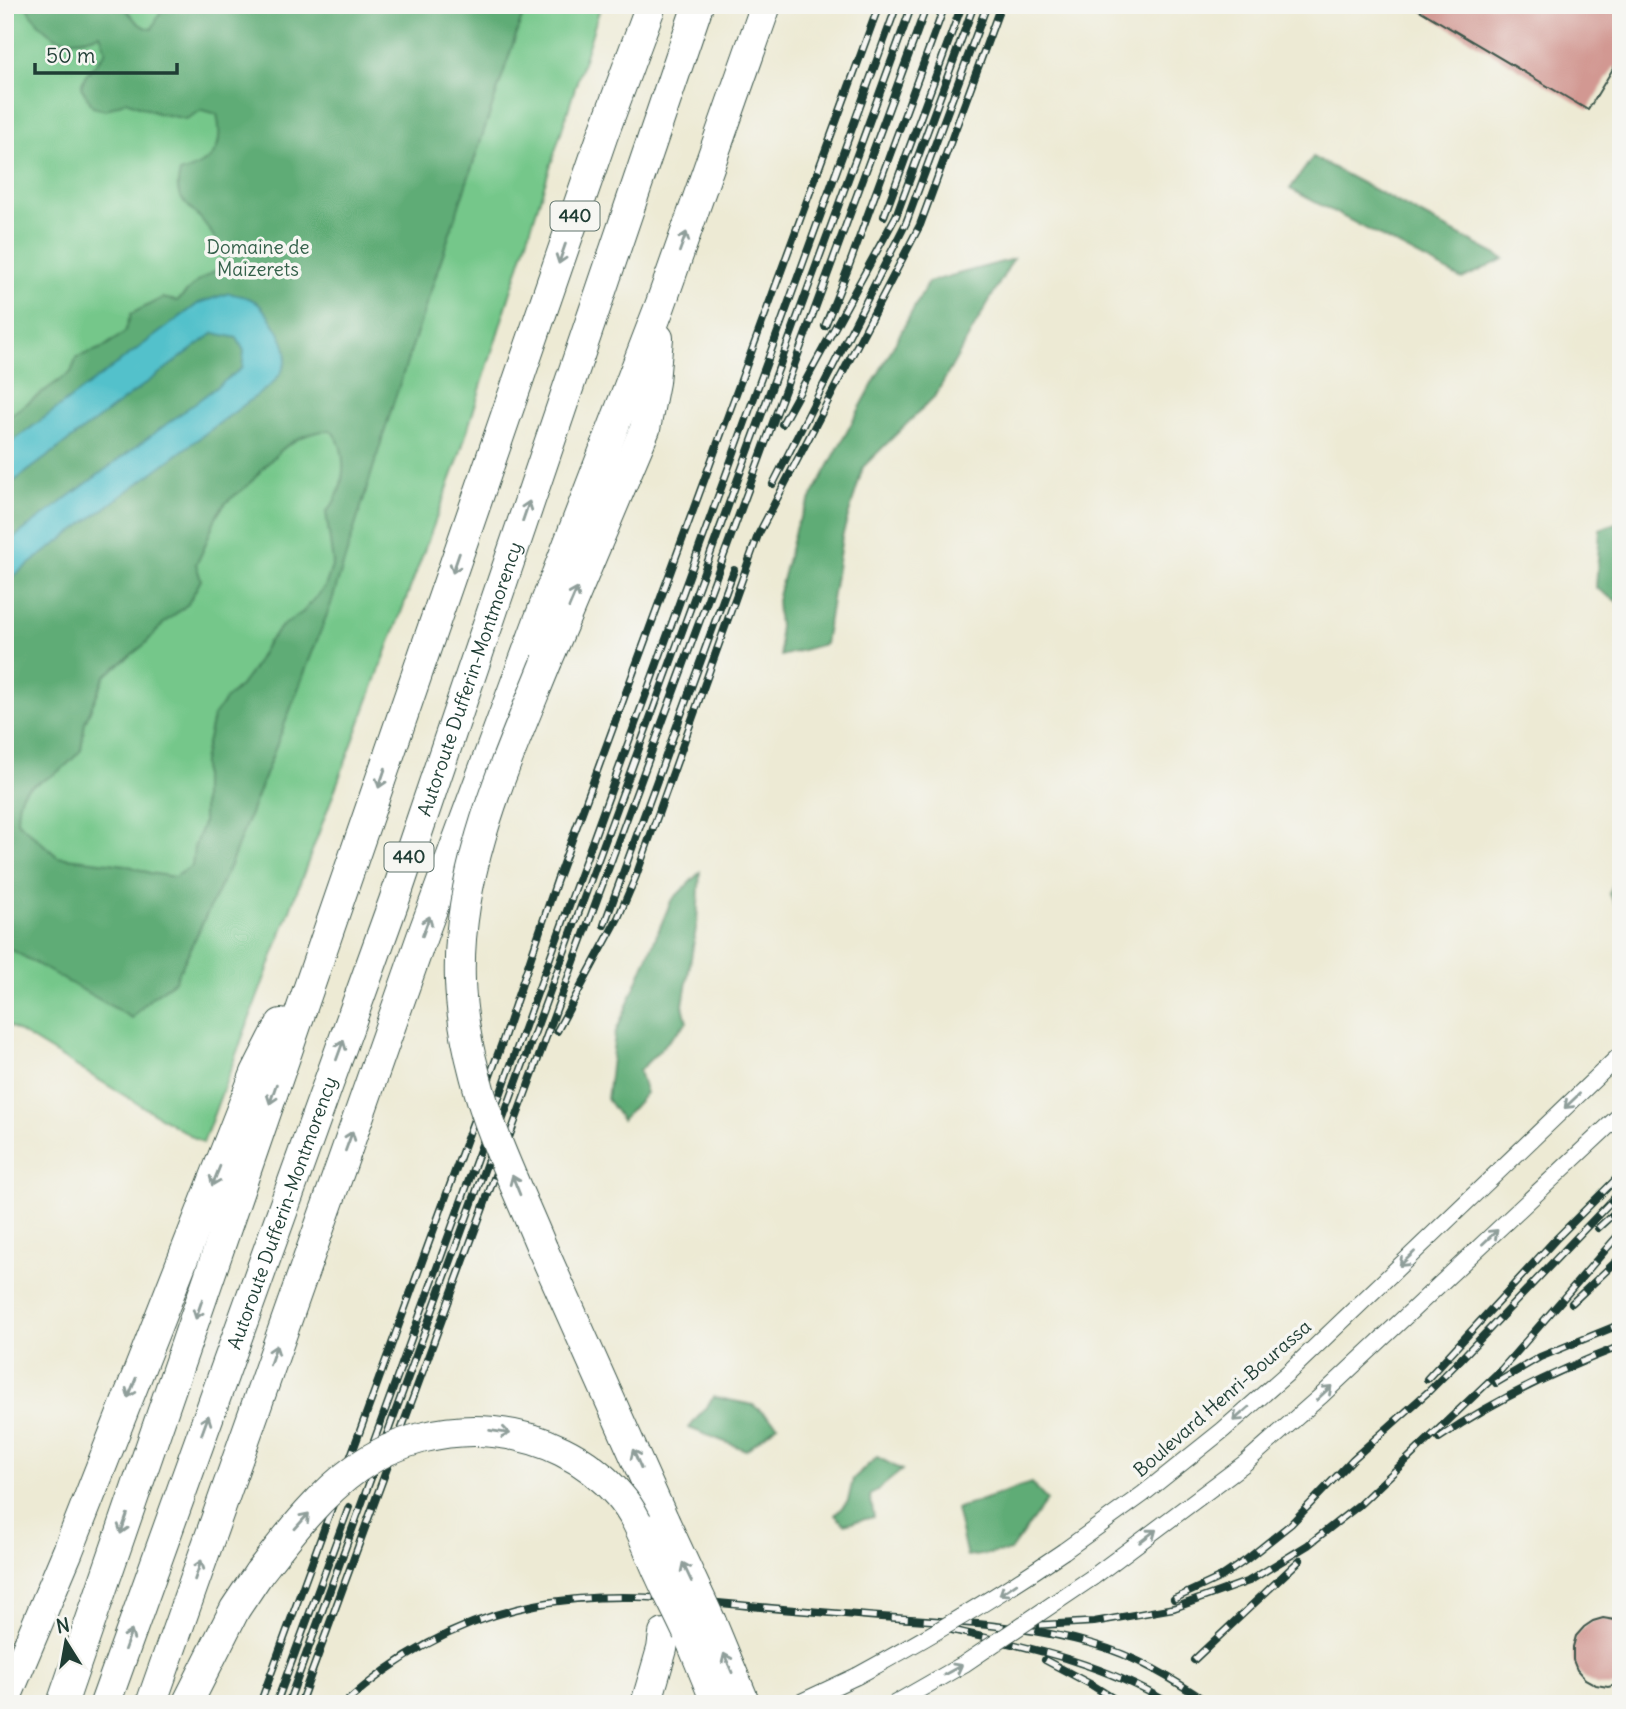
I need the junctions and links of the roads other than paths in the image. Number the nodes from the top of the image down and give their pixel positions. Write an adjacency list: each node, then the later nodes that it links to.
1 (639, 5): 5 (highway)
2 (651, 5): 5 (highway, 440)
3 (698, 5): 15 (highway, Autoroute Dufferin-Montmorency / 440, one-way to 3)
4 (766, 5): 6 (highway, one-way to 4)
5 (602, 137): 7 (highway, 440, one-way to 7)
6 (660, 306): 11 (highway, one-way to 6, bridge); 16 (highway, one-way to 6)
7 (335, 914): 10 (highway, one-way to 10); 14 (highway, 440, one-way to 14)
8 (1621, 1054): 21 (street, Boulevard Henri-Bourassa, one-way to 21, bridge)
9 (1621, 1114): 22 (street, one-way to 9, bridge)
10 (68, 1551): 12 (highway); 13 (highway)
11 (687, 1630): 17 (highway, one-way to 11, bridge); 18 (highway); 19 (highway); 20 (highway, one-way to 11)
12 (5, 1700)
13 (17, 1704)
14 (62, 1704)
15 (105, 1704)
16 (151, 1704)
17 (187, 1704)
18 (646, 1704)
19 (717, 1704)
20 (745, 1704)
21 (797, 1704)
22 (894, 1704)

